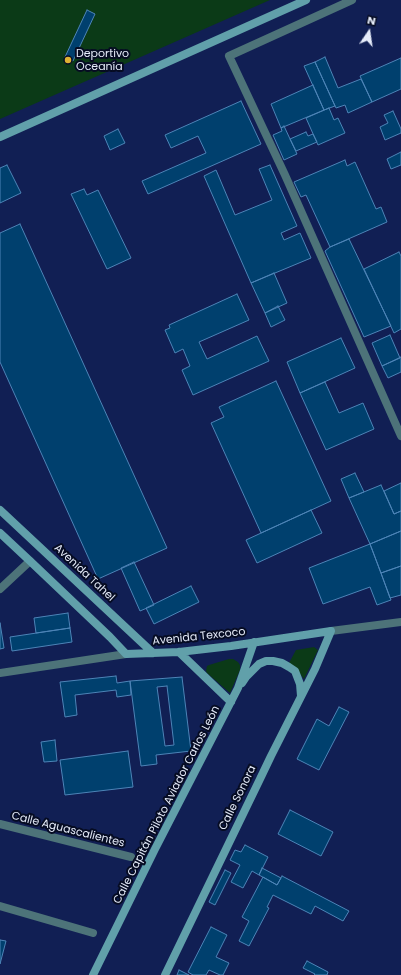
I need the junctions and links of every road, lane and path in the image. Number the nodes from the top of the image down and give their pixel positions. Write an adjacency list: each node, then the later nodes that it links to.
1 (306, 0): 3 (street)
2 (352, 0): 4 (street)
3 (0, 137)
4 (401, 436)
5 (0, 510): 13 (street, Avenida Tahel)
6 (0, 533): 7 (street)
7 (30, 561): 8 (street); 14 (street)
8 (0, 589)
9 (401, 622): 10 (street, Avenida Texcoco)
10 (331, 631): 11 (street, Avenida Texcoco); 17 (street, Calle Sonora)
11 (254, 642): 12 (street, Avenida Texcoco); 16 (street, Calle Capitán Piloto Aviador Carlos León)
12 (179, 652): 13 (street, Avenida Texcoco); 18 (street)
13 (153, 653): 14 (street, Avenida Texcoco)
14 (126, 654): 15 (street, Avenida Texcoco)
15 (0, 673)
16 (238, 688): 17 (street); 18 (street, Calle Capitán Piloto Aviador Carlos León)
17 (301, 697): 24 (street, Calle Sonora)
18 (231, 702): 23 (street, Calle Capitán Piloto Aviador Carlos León)
19 (0, 824): 20 (street, Calle Aguascalientes)
20 (131, 857)
21 (0, 906): 22 (street)
22 (94, 933)
23 (94, 975)
24 (165, 975)

